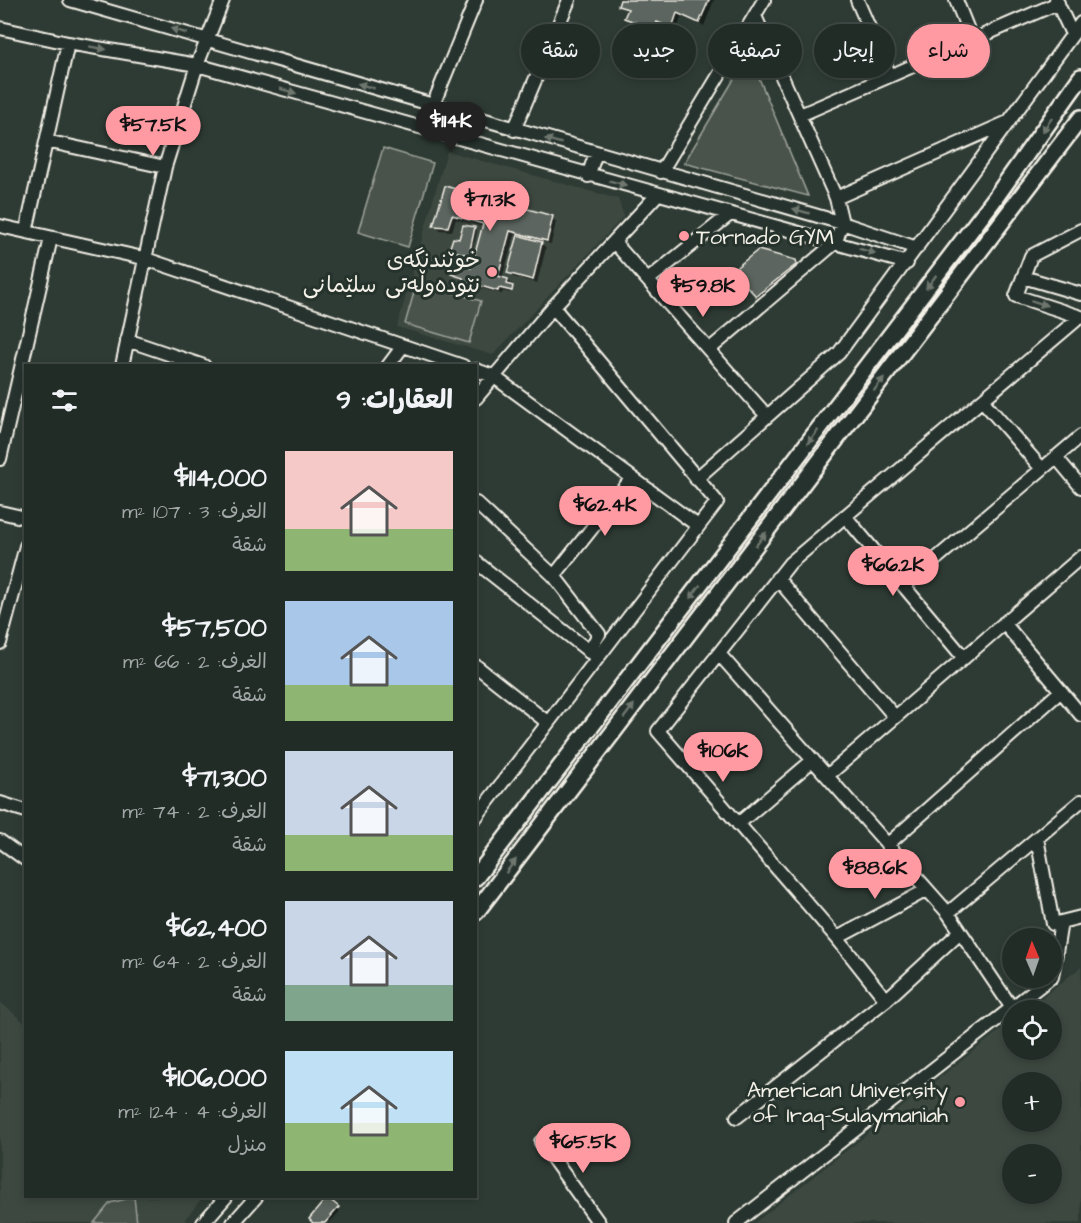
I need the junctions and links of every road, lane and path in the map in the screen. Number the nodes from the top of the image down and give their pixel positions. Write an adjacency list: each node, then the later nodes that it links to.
1 (70, 0): 16 (street, one-way to 1)
2 (223, 0): 16 (street)
3 (476, 0): 21 (street)
4 (569, 0): 25 (street)
5 (764, 0): 9 (street)
6 (857, 0): 11 (street)
7 (956, 0): 12 (street)
8 (1057, 1): 14 (street); 15 (street)
9 (755, 16): 22 (street); 29 (street)
10 (1081, 23): 15 (street)
11 (867, 24)
12 (966, 24)
13 (0, 28): 17 (street)
14 (990, 32)
15 (1072, 34): 24 (street)
16 (209, 40): 18 (street); 21 (street, one-way to 16)
17 (68, 43): 18 (street, one-way to 18); 26 (street)
18 (197, 65): 28 (street); 30 (street, one-way to 30)
19 (1081, 77): 100 (main road, one-way to 100)
20 (885, 78): 22 (street)
21 (433, 105): 25 (street)
22 (800, 115): 32 (street)
23 (1081, 118): 102 (main road, one-way to 23)
24 (1008, 121): 32 (street); 41 (street)
25 (514, 130): 27 (street, one-way to 25)
26 (46, 141): 28 (street); 37 (street)
27 (596, 153): 29 (street); 30 (street)
28 (165, 167): 42 (street)
29 (661, 172): 34 (street, one-way to 29)
30 (588, 176): 31 (street, one-way to 31)
31 (658, 194): 33 (street); 39 (street)
32 (836, 198): 34 (street)
33 (729, 215): 40 (street); 45 (street)
34 (842, 222): 40 (street); 41 (street)
35 (0, 226): 37 (street)
36 (1081, 230): 44 (street)
37 (26, 232): 38 (street)
38 (51, 238): 42 (street); 63 (street)
39 (614, 242): 45 (street); 47 (street)
40 (836, 242): 43 (street, one-way to 43); 51 (street)
41 (917, 248): 43 (street)
42 (143, 258): 49 (street); 50 (street)
43 (907, 263): 60 (street)
44 (1023, 277): 46 (street); 48 (street, one-way to 48)
45 (649, 279): 51 (street)
46 (1081, 294)
47 (553, 307): 57 (street); 66 (street)
48 (1081, 317): 59 (street)
49 (127, 340): 52 (street); 53 (street)
50 (403, 346): 54 (street); 55 (street)
51 (710, 349): 60 (street)
52 (122, 364)
53 (198, 364)
54 (390, 364)
55 (457, 364)
56 (477, 370): 57 (street)
57 (493, 376): 58 (street); 65 (street)
58 (477, 397)
59 (982, 400): 64 (street); 70 (street)
60 (767, 416): 66 (street)
61 (1081, 436): 62 (street)
62 (1056, 457): 64 (street); 67 (street)
63 (0, 459)
64 (1041, 469): 78 (street)
65 (632, 478): 72 (street); 76 (street)
66 (696, 478): 72 (street)
67 (1081, 488)
68 (477, 504): 76 (street)
69 (0, 512): 71 (street)
70 (845, 516): 77 (street); 78 (street)
71 (24, 518)
72 (698, 526): 81 (street)
73 (24, 553): 80 (street)
74 (1081, 557): 79 (street)
75 (477, 563): 81 (street)
76 (554, 576): 81 (street)
77 (777, 578): 82 (street); 87 (street)
78 (904, 586): 83 (street)
79 (1004, 623): 83 (street); 85 (street)
80 (0, 643)
81 (593, 655): 88 (street)
82 (720, 655): 89 (street); 95 (street)
83 (964, 658): 87 (street)
84 (478, 673): 88 (street)
85 (1061, 691): 86 (street); 98 (street)
86 (1081, 715)
87 (895, 717): 90 (street)
88 (547, 722): 94 (street)
89 (813, 760): 90 (street); 95 (street)
90 (826, 776): 98 (street)
91 (1081, 801): 96 (street)
92 (0, 803): 93 (street)
93 (24, 809)
94 (477, 816)
95 (738, 824): 108 (street)
96 (1037, 838): 103 (street); 105 (street)
97 (0, 841): 99 (street)
98 (887, 845): 101 (street)
99 (24, 859)
100 (477, 876)
101 (927, 890): 103 (street); 108 (street)
102 (477, 911)
103 (948, 913): 107 (street)
104 (1081, 917): 105 (street)
105 (1061, 922): 106 (street)
106 (1060, 928)
107 (960, 932): 110 (street); 111 (street)
108 (837, 938): 110 (street)
109 (1037, 988): 112 (street)
110 (886, 1000): 114 (street)
111 (1007, 1000)
112 (1022, 1000)
113 (1002, 1016): 121 (street)
114 (736, 1117)
115 (541, 1142): 120 (street)
116 (255, 1198): 118 (street)
117 (224, 1199): 118 (street); 119 (street)
118 (236, 1219)
119 (203, 1223)
120 (599, 1223)
121 (736, 1223)

